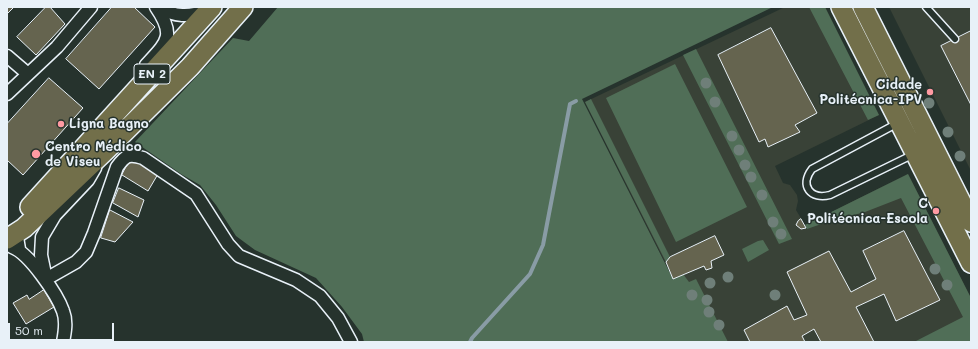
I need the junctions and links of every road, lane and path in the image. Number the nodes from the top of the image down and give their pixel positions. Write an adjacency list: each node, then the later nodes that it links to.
1 (91, 7): 10 (street)
2 (157, 7): 7 (street); 12 (street)
3 (243, 7): 14 (main road)
4 (842, 7): 13 (main road)
5 (863, 7): 16 (main road)
6 (926, 7): 8 (lane)
7 (210, 9): 12 (main road, EN 2)
8 (955, 40)
9 (7, 56): 10 (street)
10 (28, 74): 11 (street)
11 (7, 94)
12 (128, 99): 14 (main road, EN 2)
13 (899, 122): 15 (main road); 15 (lane)
14 (98, 145): 17 (main road); 20 (street)
15 (915, 154): 19 (main road)
16 (971, 222)
17 (13, 238): 18 (street); 20 (street)
18 (7, 246)
19 (971, 263)
20 (46, 279): 21 (street); 22 (street)
21 (63, 342)
22 (352, 342)

